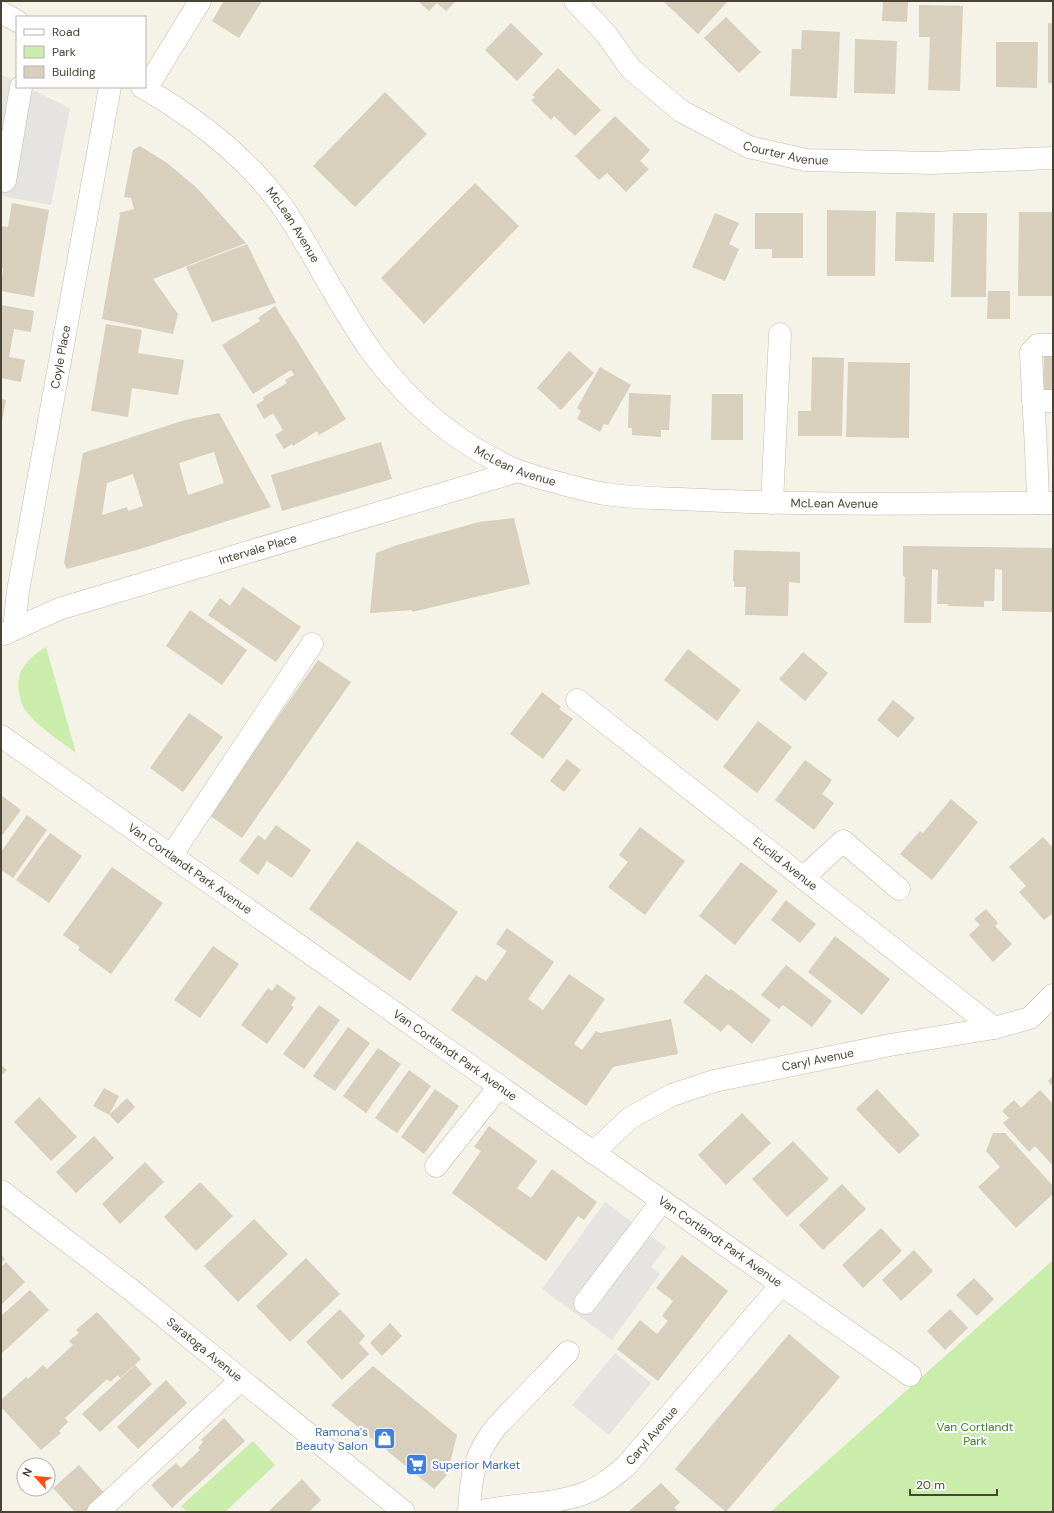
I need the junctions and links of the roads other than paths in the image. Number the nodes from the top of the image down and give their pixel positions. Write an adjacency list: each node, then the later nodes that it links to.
1 (200, 1): 5 (street)
2 (575, 1): 9 (street, Courter Avenue)
3 (1, 12): 4 (street)
4 (16, 20)
5 (146, 85)
6 (21, 88): 10 (street)
7 (110, 88): 18 (street, Coyle Place)
8 (144, 88): 15 (street, McLean Avenue)
9 (1053, 158)
10 (5, 181)
11 (780, 334): 16 (street)
12 (1053, 345): 13 (street)
13 (1043, 401): 14 (street)
14 (1045, 448): 17 (street)
15 (518, 471): 16 (street, McLean Avenue); 18 (street, Intervale Place)
16 (772, 503): 17 (street, McLean Avenue)
17 (1046, 503)
18 (8, 632)
19 (312, 644): 22 (street)
20 (577, 700): 23 (street, Euclid Avenue)
21 (1, 736): 22 (street, Van Cortlandt Park Avenue)
22 (171, 856): 27 (street, Van Cortlandt Park Avenue)
23 (803, 878): 24 (street); 26 (street, Euclid Avenue)
24 (899, 889)
25 (1053, 995): 26 (street, Caryl Avenue)
26 (994, 1028): 28 (street, Caryl Avenue)
27 (499, 1087): 28 (street, Van Cortlandt Park Avenue); 29 (street)
28 (593, 1153): 31 (street, Van Cortlandt Park Avenue)
29 (436, 1166)
30 (1, 1191): 36 (street, Saratoga Avenue)
31 (662, 1201): 32 (street, Van Cortlandt Park Avenue); 33 (street)
32 (781, 1285): 35 (street, Van Cortlandt Park Avenue); 40 (street, Caryl Avenue)
33 (585, 1303)
34 (568, 1352): 39 (street)
35 (910, 1374)
36 (241, 1380): 37 (street); 38 (street, Saratoga Avenue)
37 (98, 1512)
38 (404, 1512)
39 (469, 1512)
40 (477, 1512)

